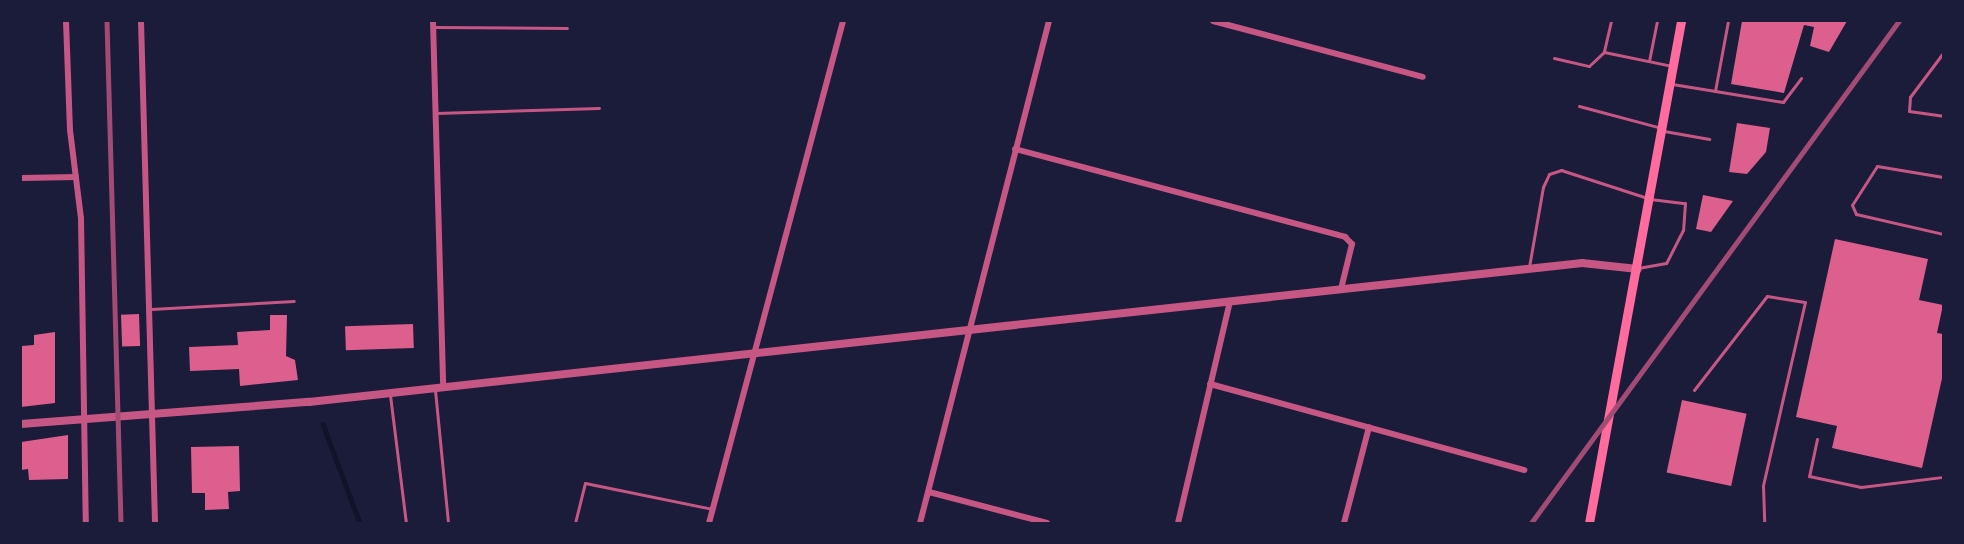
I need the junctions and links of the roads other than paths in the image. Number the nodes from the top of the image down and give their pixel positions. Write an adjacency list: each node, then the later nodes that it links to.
1 (66, 21): 28 (street)
2 (141, 21): 38 (street)
3 (843, 21): 40 (street)
4 (1049, 21): 27 (street)
5 (1213, 21): 17 (street)
6 (1611, 21): 12 (lane)
7 (1657, 21): 15 (lane)
8 (1681, 21): 16 (main road)
9 (1728, 21): 20 (lane)
10 (434, 24): 11 (lane); 23 (street)
11 (567, 28)
12 (1604, 52): 14 (lane); 15 (lane)
13 (1943, 52): 24 (lane)
14 (1554, 58)
15 (1649, 61): 16 (lane)
16 (1673, 67): 19 (main road)
17 (1423, 77)
18 (1801, 78): 20 (lane)
19 (1670, 83): 20 (lane); 25 (main road)
20 (1716, 91)
21 (1579, 106): 25 (lane)
22 (599, 108): 23 (lane)
23 (436, 113): 42 (street)
24 (1943, 116)
25 (1662, 129): 26 (lane); 31 (main road)
26 (1709, 139)
27 (1015, 149): 35 (street); 39 (street)
28 (76, 177): 30 (street); 46 (street)
29 (1943, 177): 32 (lane)
30 (21, 178)
31 (1650, 199): 33 (lane); 34 (main road); 34 (lane)
32 (1943, 234)
33 (1529, 268): 34 (street); 35 (street)
34 (1638, 268): 64 (main road)
35 (1341, 289): 37 (street)
36 (294, 301): 38 (lane)
37 (1230, 301): 39 (street); 41 (street)
38 (149, 310): 45 (street)
39 (970, 330): 40 (street); 52 (street)
40 (755, 353): 42 (street); 53 (street)
41 (1210, 384): 48 (street); 62 (street)
42 (439, 387): 44 (street); 57 (lane)
43 (1694, 390): 65 (lane)
44 (390, 393): 45 (street); 56 (lane)
45 (152, 413): 46 (street); 55 (street)
46 (85, 417): 47 (street); 54 (street)
47 (21, 424)
48 (1369, 427): 50 (street); 63 (street)
49 (1817, 439): 51 (lane)
50 (1524, 470)
51 (1943, 477)
52 (929, 492): 60 (street); 61 (street)
53 (713, 509): 58 (lane); 59 (street)
54 (86, 523)
55 (155, 523)
56 (406, 523)
57 (448, 523)
58 (575, 523)
59 (709, 523)
60 (920, 523)
61 (1047, 523)
62 (1178, 523)
63 (1344, 523)
64 (1589, 523)
65 (1764, 523)

